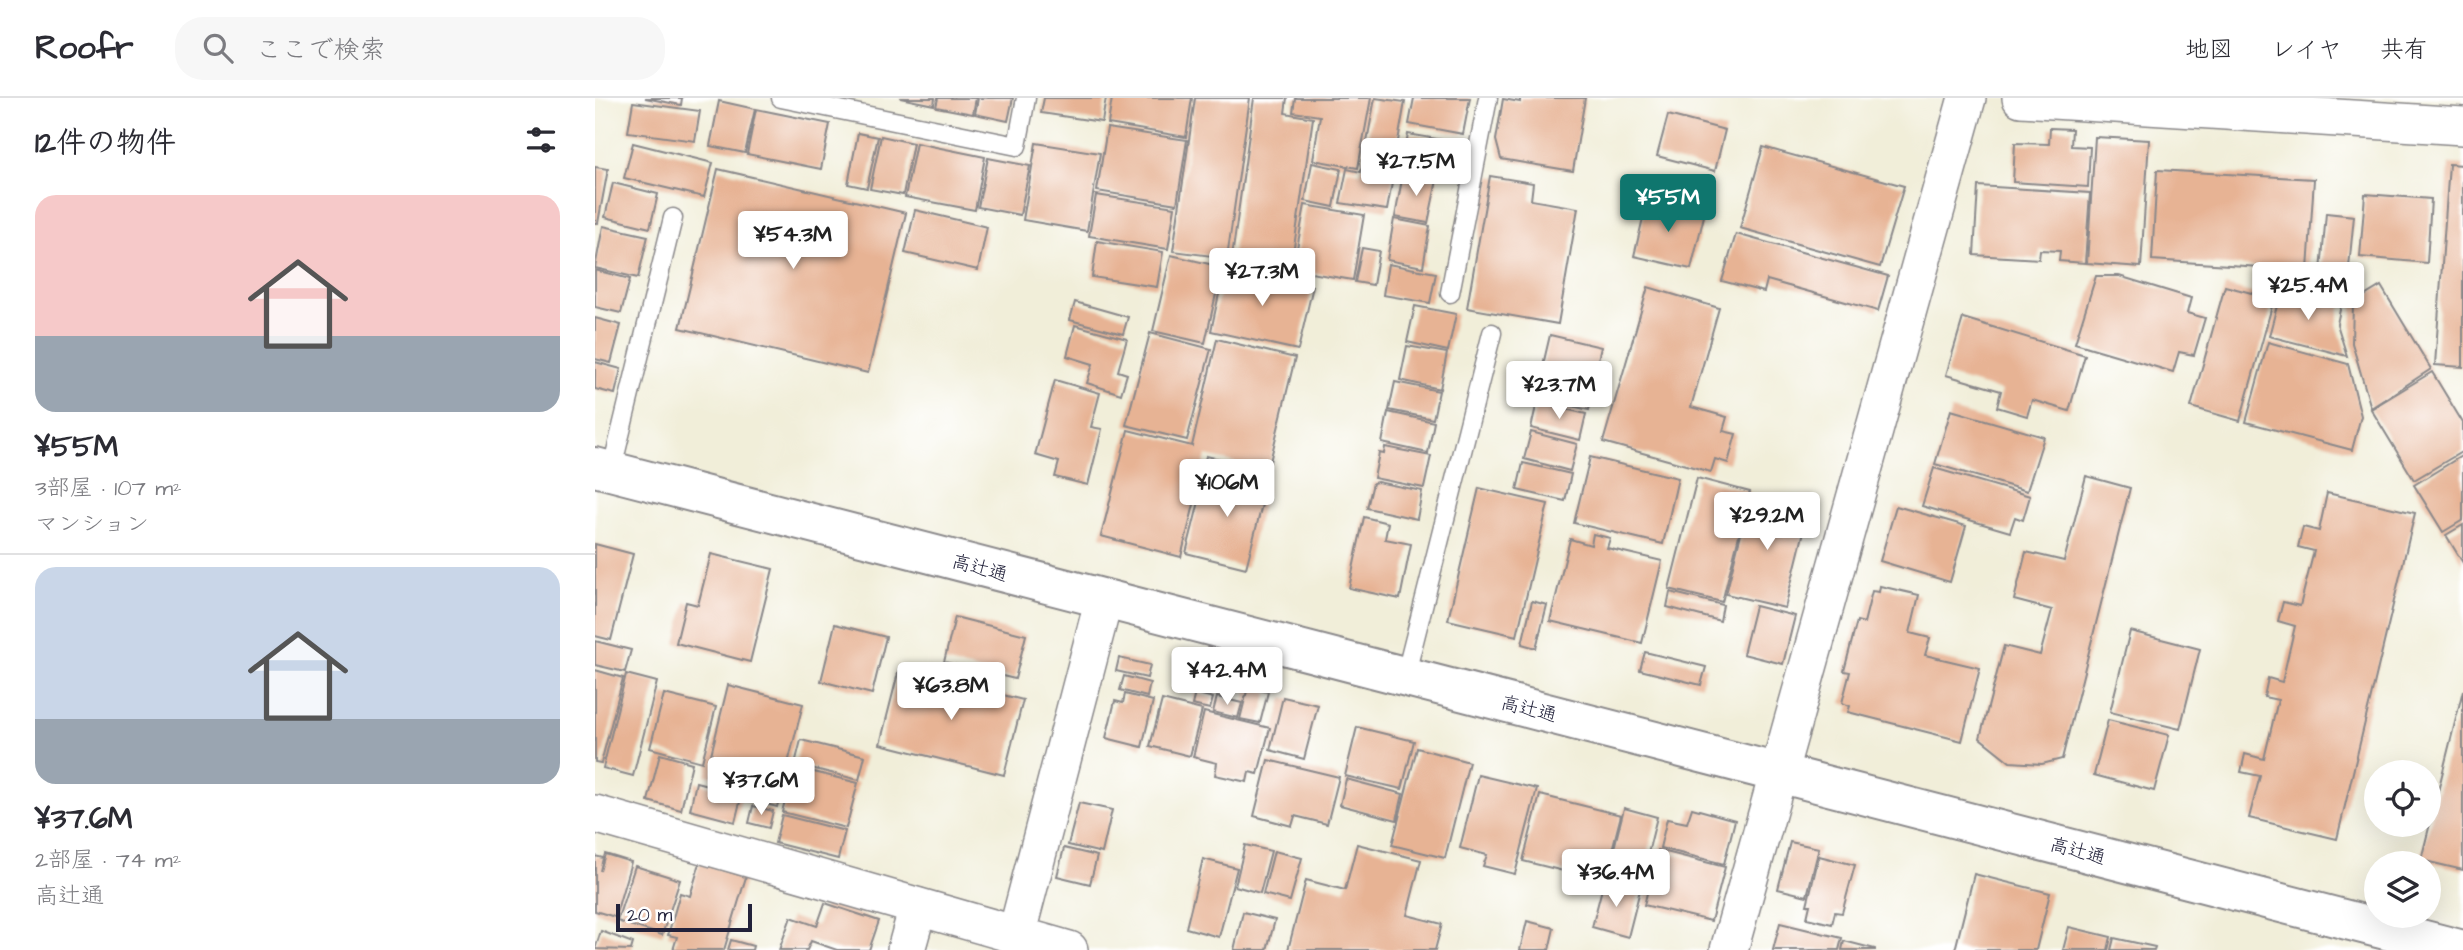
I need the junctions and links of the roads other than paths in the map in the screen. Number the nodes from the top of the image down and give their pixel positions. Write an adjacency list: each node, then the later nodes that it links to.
1 (781, 98): 6 (lane)
2 (1026, 98): 6 (lane)
3 (1488, 98): 9 (lane)
4 (1967, 98): 14 (street)
5 (2021, 98): 7 (street)
6 (849, 105)
7 (2463, 126)
8 (673, 218): 11 (lane)
9 (1450, 293)
10 (1492, 333): 13 (lane)
11 (603, 469): 12 (street, 高辻通)
12 (1104, 599): 13 (street, 高辻通); 17 (street)
13 (1405, 677): 14 (street, 高辻通)
14 (1780, 772): 20 (street); 21 (street, 高辻通)
15 (595, 814): 16 (street)
16 (918, 907): 17 (street); 18 (street)
17 (1017, 936): 19 (street)
18 (906, 950)
19 (1069, 950)
20 (1729, 950)
21 (2463, 950)

